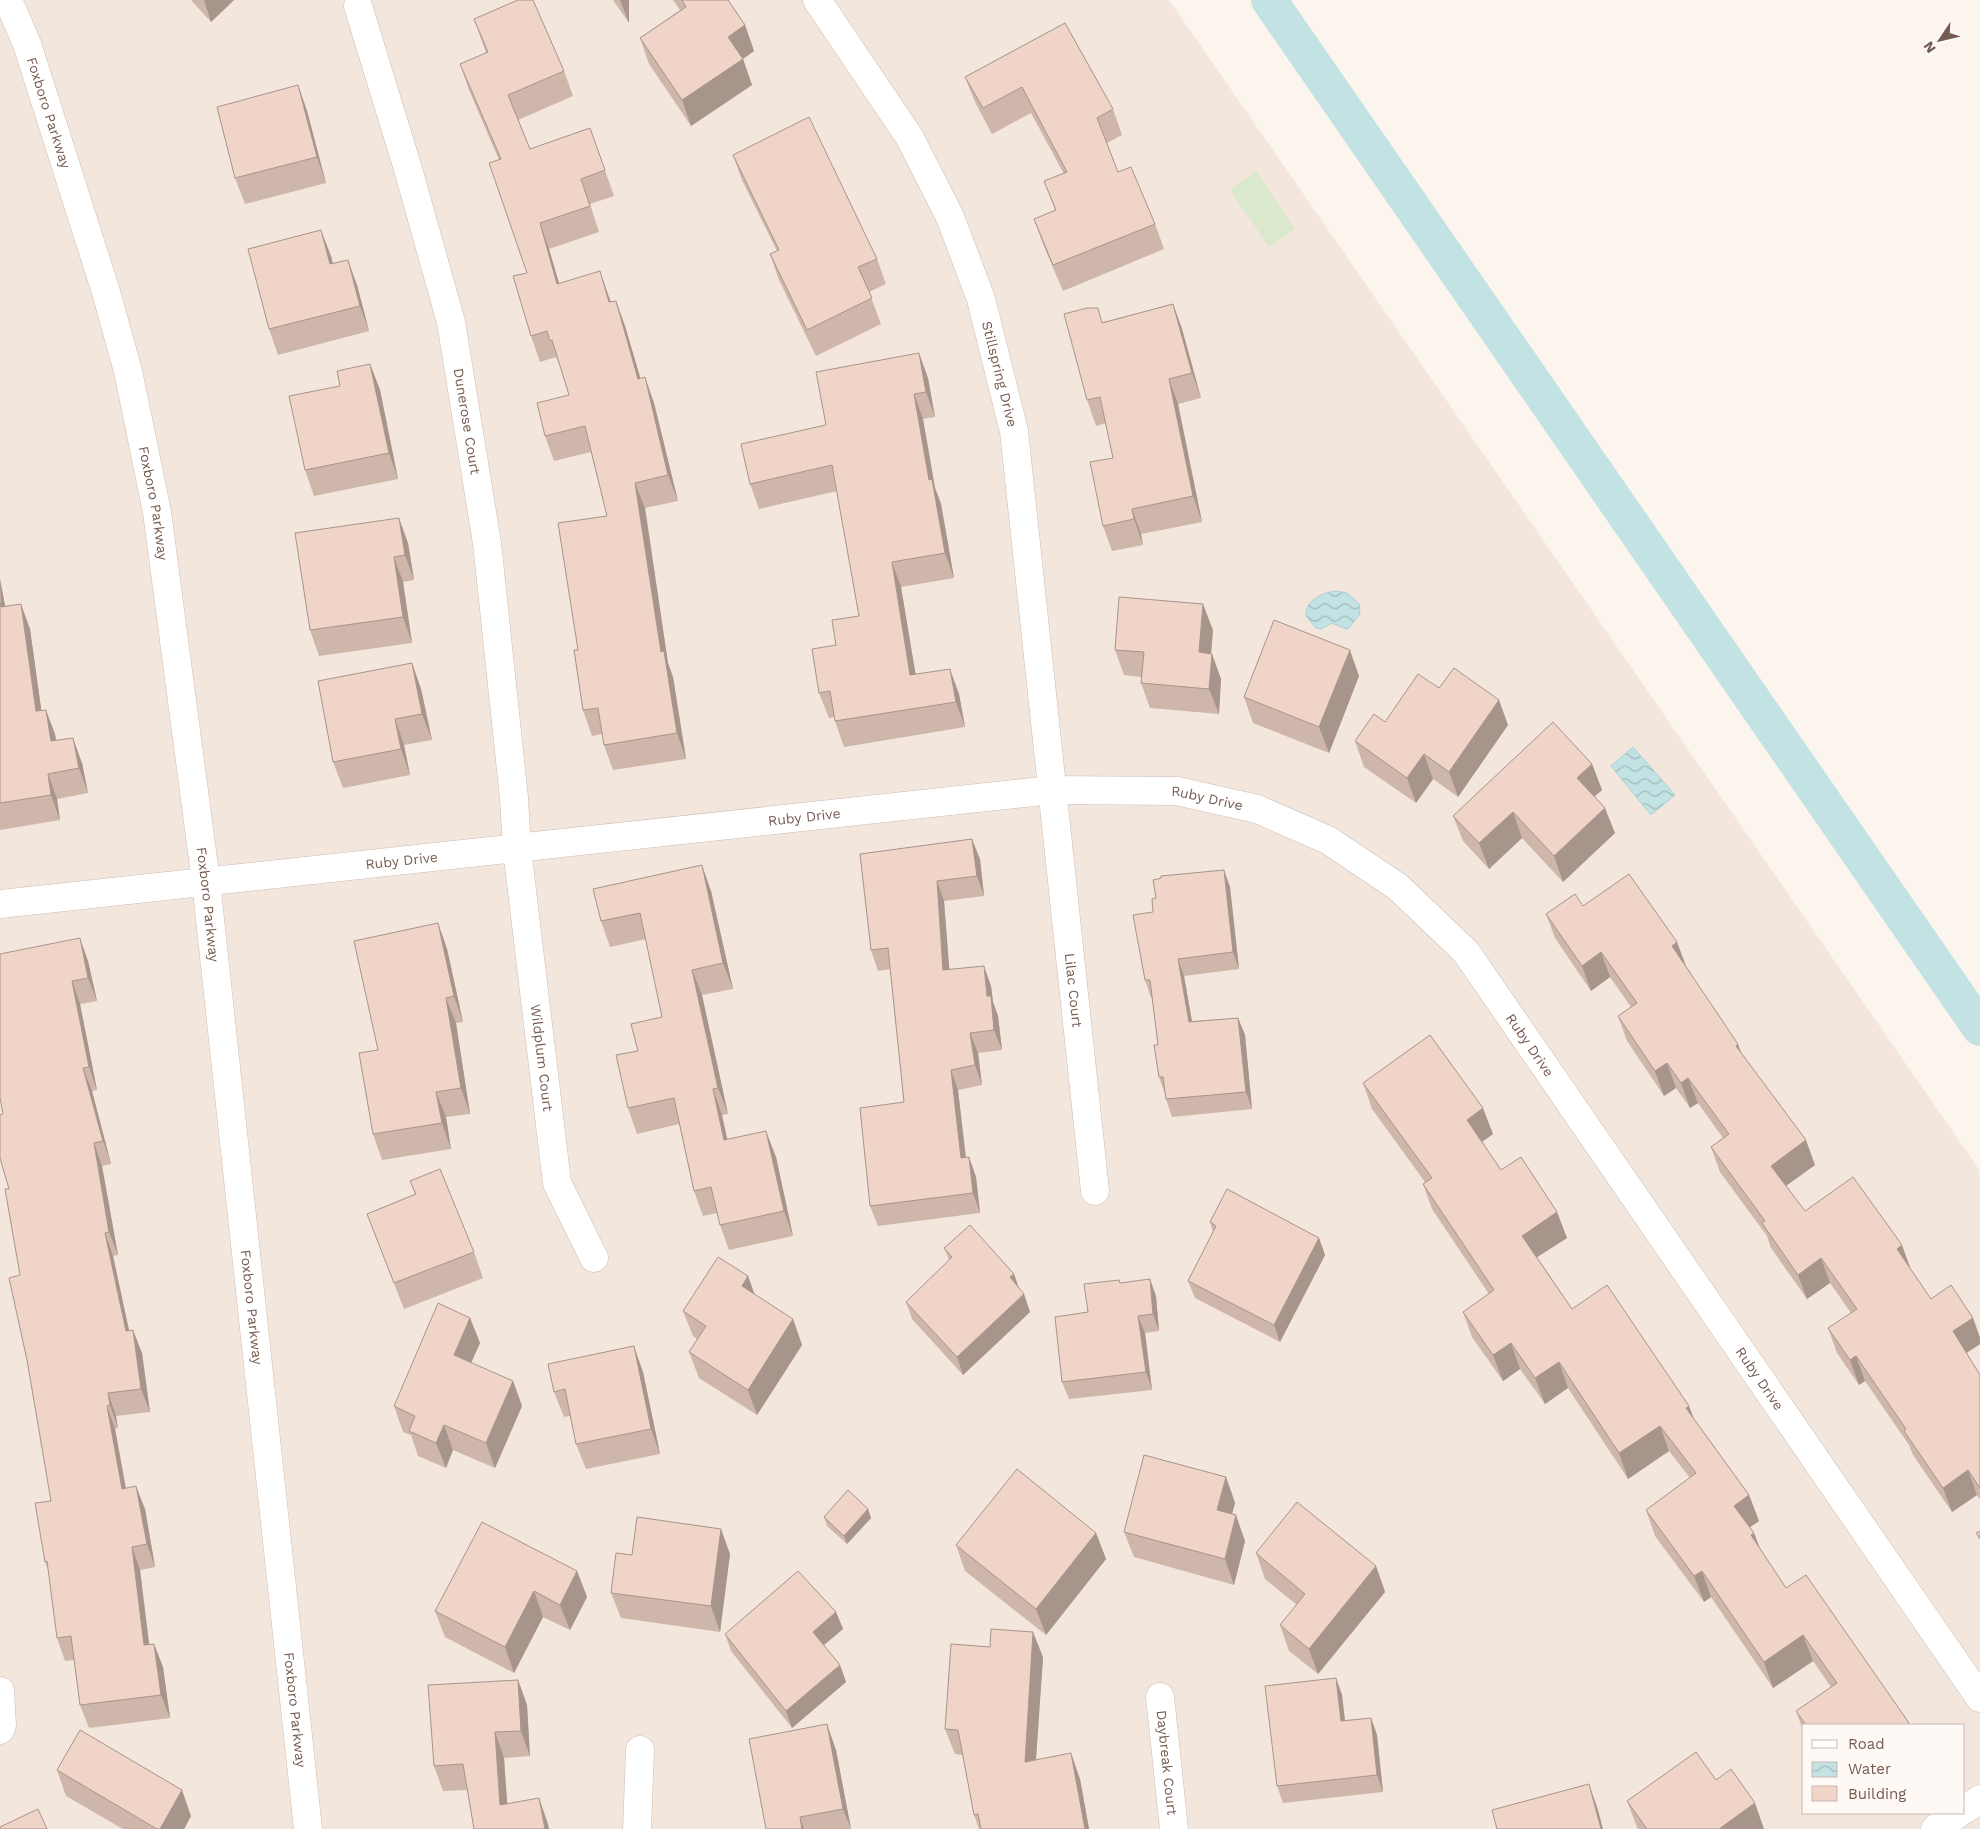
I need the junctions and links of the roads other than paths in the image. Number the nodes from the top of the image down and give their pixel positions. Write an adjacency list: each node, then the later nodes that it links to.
1 (8, 0): 6 (street, Foxboro Parkway)
2 (817, 0): 4 (street, Stillspring Drive)
3 (358, 6): 5 (street, Dunerose Court)
4 (1052, 790): 5 (street, Ruby Drive); 8 (street, Lilac Court); 12 (street, Ruby Drive)
5 (517, 849): 6 (street, Ruby Drive); 9 (street, Wildplum Court)
6 (206, 882): 7 (street, Ruby Drive); 18 (street, Foxboro Parkway)
7 (0, 904)
8 (1095, 1191)
9 (594, 1258)
10 (0, 1691): 13 (street)
11 (1160, 1697): 20 (street, Daybreak Court)
12 (1980, 1698)
13 (0, 1730)
14 (640, 1750): 19 (street)
15 (1980, 1799): 16 (street)
16 (1965, 1809)
17 (1958, 1814): 21 (street)
18 (308, 1829)
19 (637, 1829)
20 (1174, 1829)
21 (1935, 1829)

